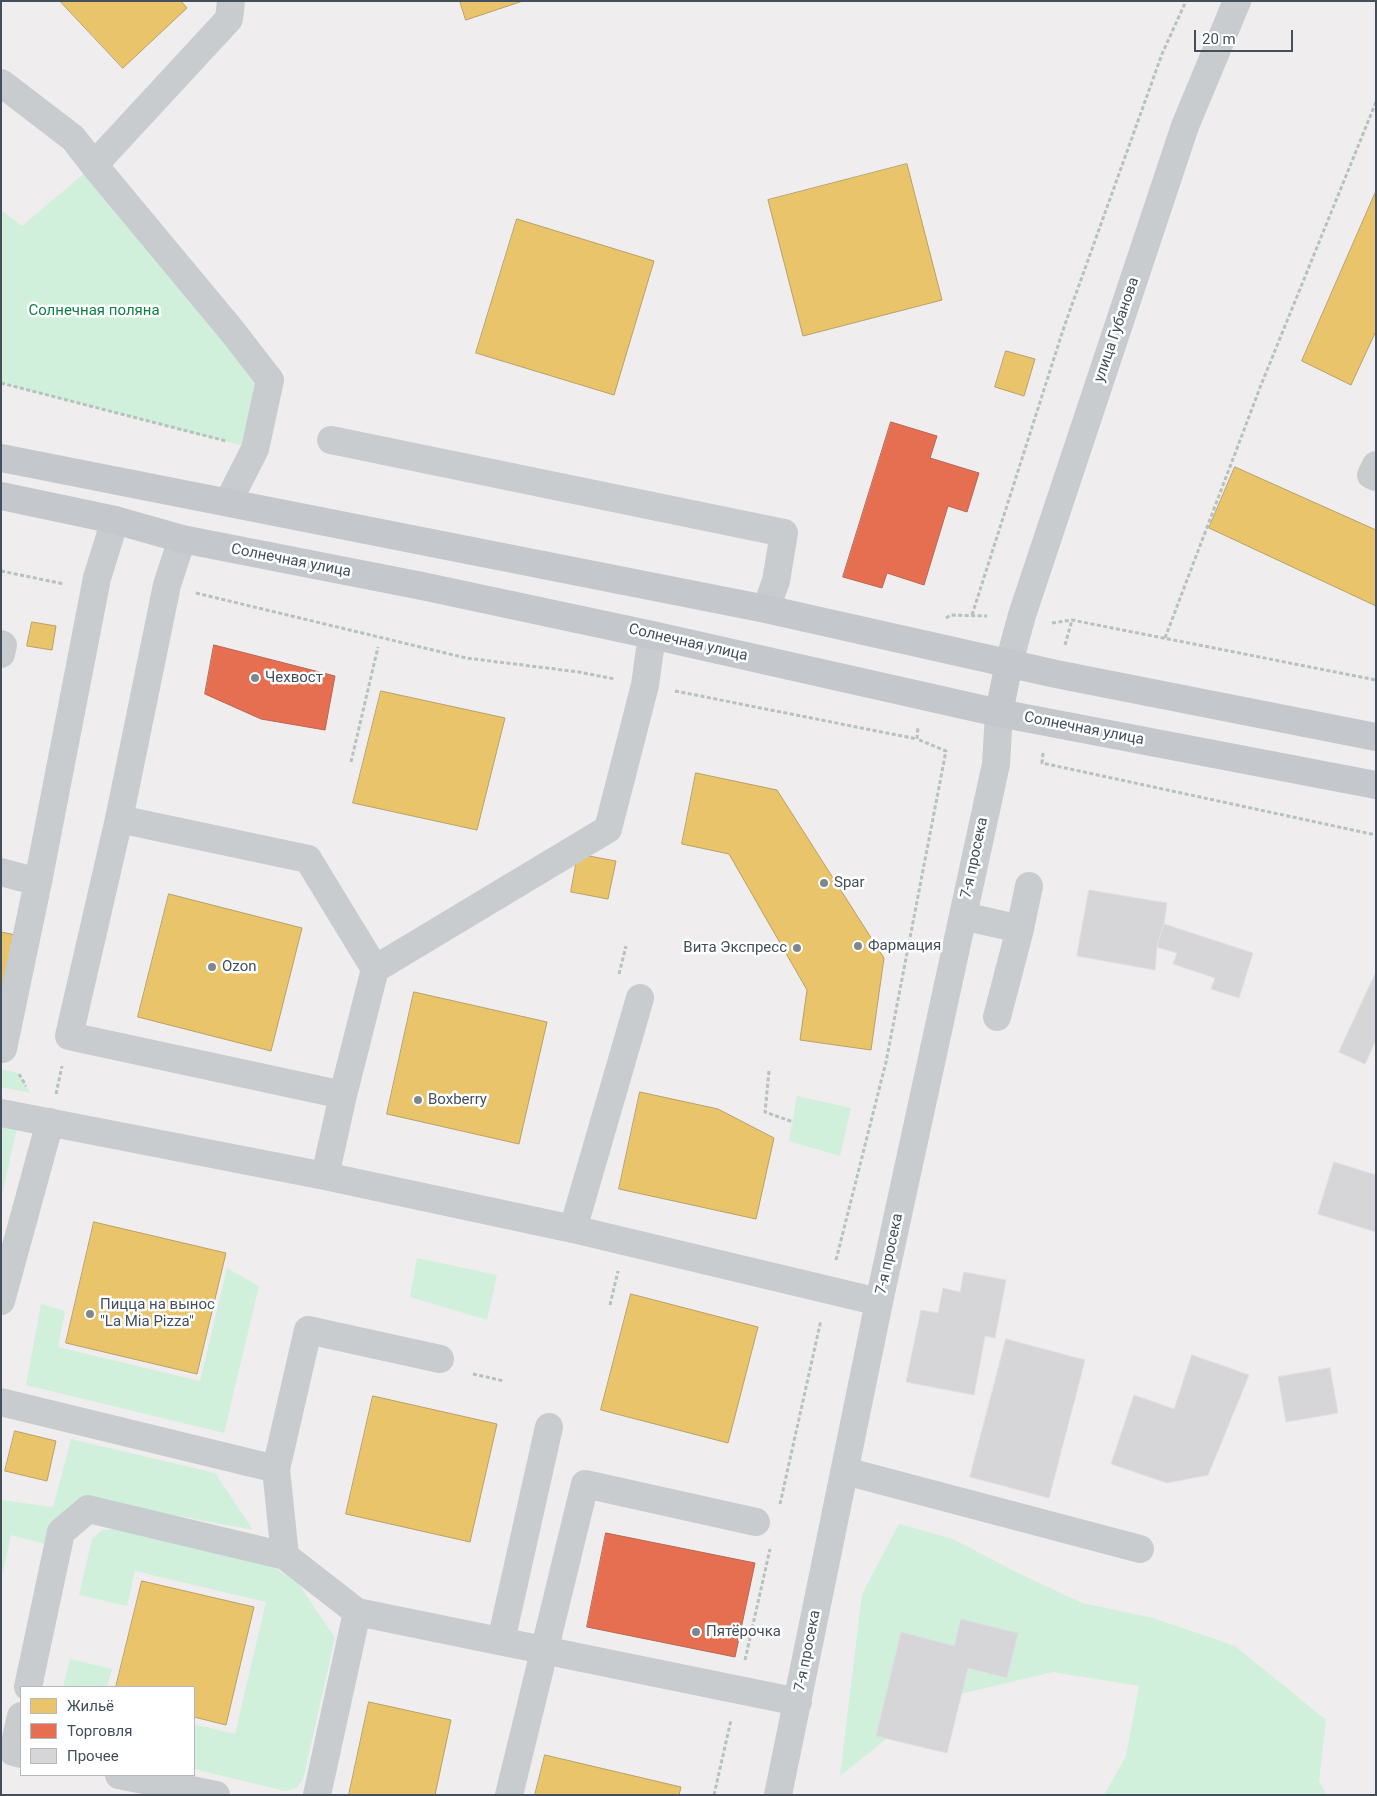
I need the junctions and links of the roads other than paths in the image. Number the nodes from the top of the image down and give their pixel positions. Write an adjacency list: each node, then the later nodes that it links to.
1 (231, 1): 4 (street)
2 (1238, 1): 17 (street, улица Губанова)
3 (1, 83): 4 (street)
4 (94, 165): 10 (street)
5 (331, 440): 13 (street)
6 (1, 458): 10 (main road)
7 (1376, 464): 8 (street)
8 (1376, 477)
9 (1, 496): 11 (main road, Солнечная улица)
10 (228, 502): 13 (main road)
11 (115, 520): 12 (main road, Солнечная улица); 23 (street)
12 (182, 540): 14 (main road, Солнечная улица); 21 (street)
13 (766, 609): 17 (main road)
14 (652, 635): 18 (main road, Солнечная улица); 27 (street)
15 (1, 644): 16 (street)
16 (1, 654)
17 (1009, 663): 18 (main road); 19 (main road)
18 (999, 713): 20 (main road, Солнечная улица); 25 (street, 7-я просека)
19 (1376, 737)
20 (1376, 785)
21 (119, 819): 27 (street); 31 (street)
22 (1, 872): 23 (street)
23 (38, 882): 30 (street)
24 (1029, 886): 26 (street)
25 (963, 916): 26 (street); 37 (street, 7-я просека)
26 (1020, 928): 29 (street)
27 (375, 969): 31 (street)
28 (640, 998): 35 (street)
29 (997, 1017)
30 (1, 1049)
31 (343, 1095): 34 (street)
32 (1, 1113): 33 (street)
33 (50, 1122): 34 (street); 36 (street)
34 (325, 1176): 35 (street)
35 (573, 1229): 37 (street)
36 (1, 1301)
37 (879, 1302): 42 (street, 7-я просека)
38 (440, 1359): 41 (street)
39 (1, 1402): 41 (street)
40 (549, 1427): 47 (street)
41 (276, 1469): 45 (street)
42 (845, 1471): 44 (street); 50 (street, 7-я просека)
43 (767, 1517): 48 (street)
44 (1140, 1549)
45 (285, 1556): 46 (street); 49 (street)
46 (357, 1612): 47 (street); 55 (street)
47 (501, 1641): 48 (street)
48 (545, 1650): 50 (street); 56 (street)
49 (28, 1686)
50 (798, 1702): 57 (street, 7-я просека)
51 (20, 1720): 52 (street)
52 (20, 1754)
53 (124, 1776): 54 (street)
54 (216, 1795)
55 (317, 1795)
56 (510, 1795)
57 (778, 1795)

